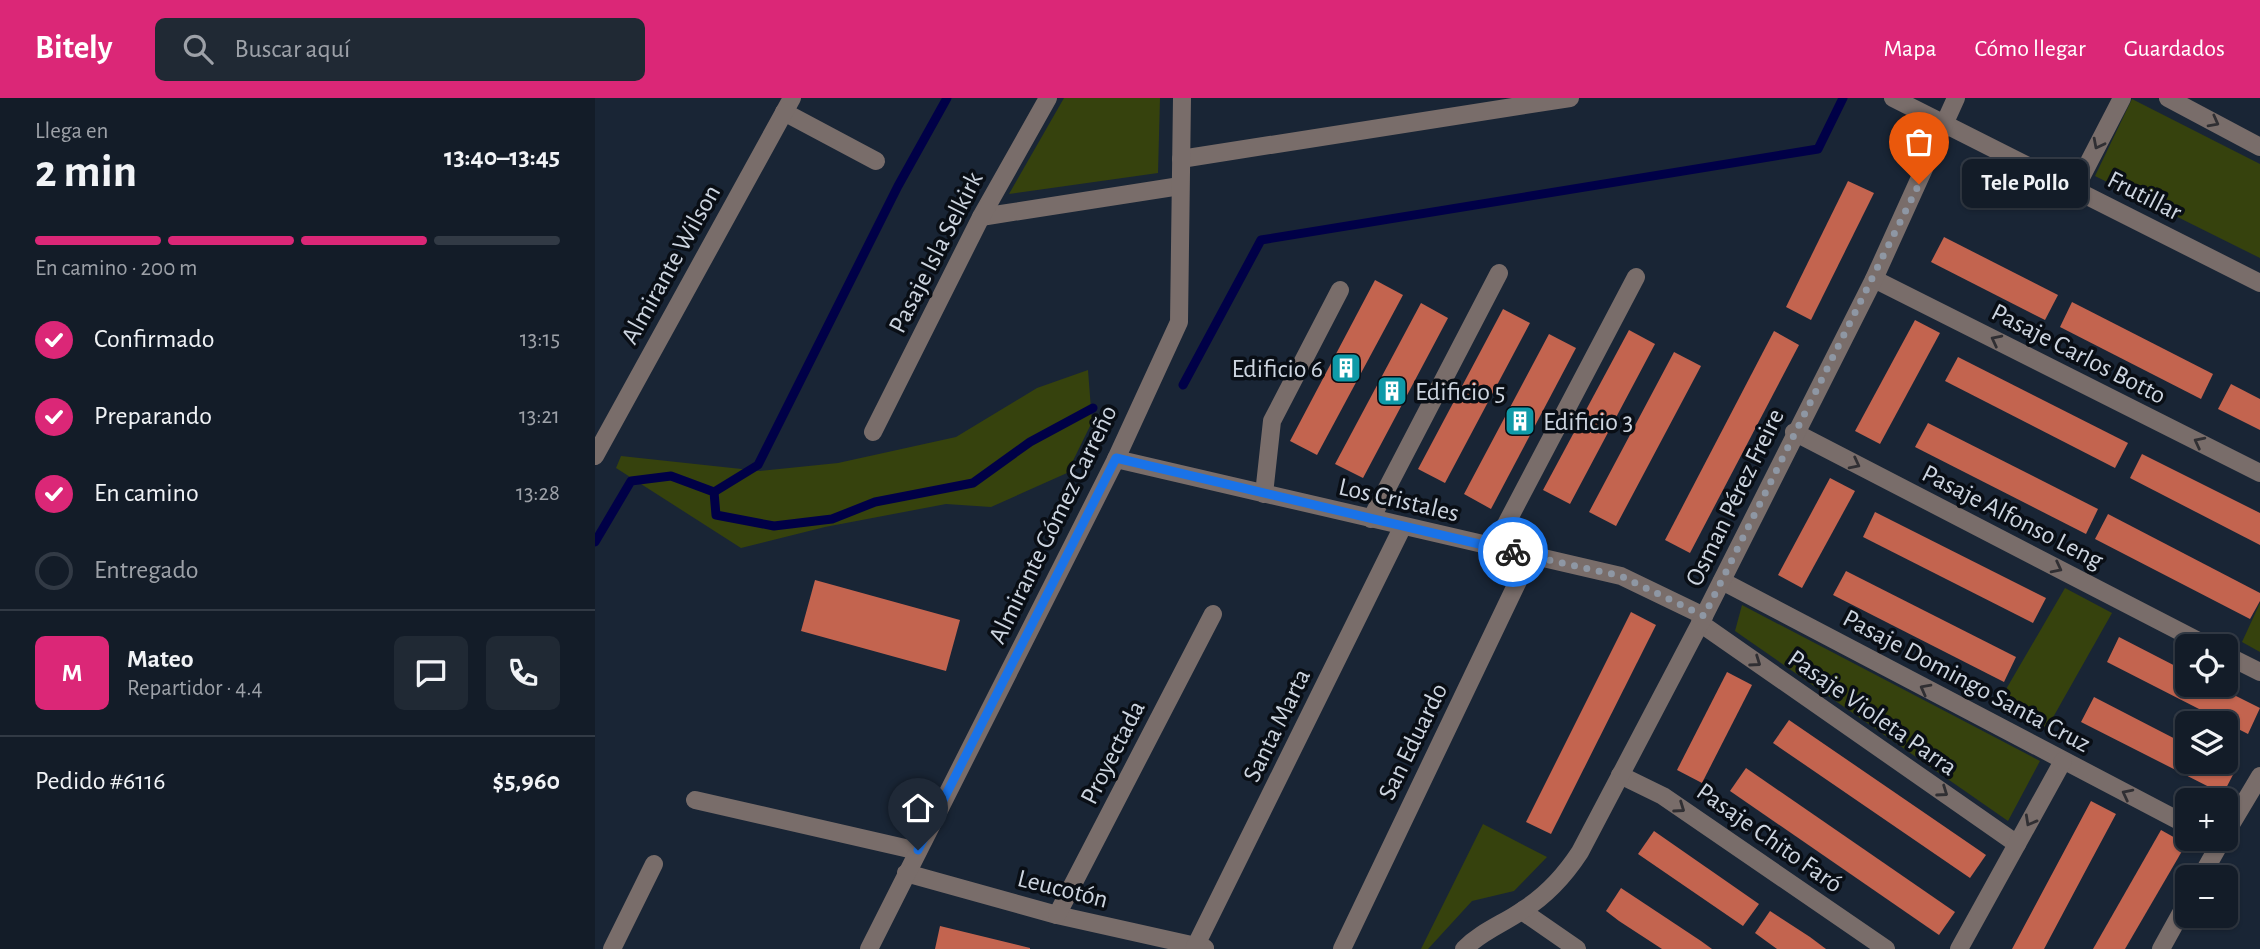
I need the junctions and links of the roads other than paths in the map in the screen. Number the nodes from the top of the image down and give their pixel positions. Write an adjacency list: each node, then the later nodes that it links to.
1 (1048, 98): 16 (street, Pasaje Isla Selkirk)
2 (1182, 98): 12 (street, Almirante Gómez Carreño)
3 (1570, 98): 8 (street)
4 (1893, 98): 10 (street, Frutillar)
5 (1956, 98): 10 (street, Osman Pérez Freire)
6 (2122, 98): 15 (street, one-way to 15)
7 (2168, 98): 11 (street, one-way to 11)
8 (1542, 100): 12 (street)
9 (787, 102): 13 (street); 24 (street, Almirante Wilson)
10 (1946, 126): 15 (street, Frutillar); 19 (street, Osman Pérez Freire)
11 (2260, 147)
12 (1181, 159): 14 (street, Almirante Gómez Carreño)
13 (876, 160)
14 (1180, 186): 16 (street); 25 (street, Almirante Gómez Carreño)
15 (2075, 189): 20 (street, Frutillar)
16 (981, 218): 22 (street, Pasaje Isla Selkirk)
17 (1499, 273): 28 (street)
18 (1636, 277): 30 (street)
19 (1874, 279): 23 (street, Osman Pérez Freire); 26 (street, Pasaje Carlos Botto, one-way to 19)
20 (2260, 283)
21 (1340, 290): 27 (street)
22 (873, 432)
23 (1794, 432): 32 (street, Osman Pérez Freire); 35 (street, Pasaje Alfonso Leng, one-way to 35)
24 (595, 456)
25 (1116, 458): 27 (street, Los Cristales); 45 (street, Almirante Gómez Carreño)
26 (2260, 473)
27 (1264, 494): 28 (street, Los Cristales)
28 (1371, 519): 29 (street, Los Cristales)
29 (1403, 526): 30 (street, Los Cristales); 51 (street, Santa Marta)
30 (1494, 548): 31 (street, Los Cristales)
31 (1530, 556): 34 (street, Los Cristales); 54 (street, San Eduardo)
32 (1722, 581): 34 (street, Osman Pérez Freire); 38 (street, Pasaje Domingo Santa Cruz, one-way to 32)
33 (1213, 614): 49 (street, Proyectada)
34 (1702, 620): 39 (street, Osman Pérez Freire); 44 (street, Pasaje Violeta Parra, one-way to 44)
35 (2186, 634)
36 (2238, 661): 37 (street)
37 (2260, 672)
38 (2063, 761): 43 (street, Pasaje Domingo Santa Cruz, one-way to 38); 44 (street, one-way to 44)
39 (1620, 775): 48 (street, Osman Pérez Freire); 57 (street, Pasaje Chito Faró, one-way to 57)
40 (2260, 777): 42 (street)
41 (695, 800): 45 (street)
42 (2238, 811)
43 (2175, 819)
44 (2017, 844): 58 (street)
45 (918, 850): 47 (street, Almirante Gómez Carreño)
46 (654, 864): 52 (street)
47 (906, 873): 49 (street, Leucotón); 53 (street, Almirante Gómez Carreño)
48 (1522, 911): 55 (street, Osman Pérez Freire); 56 (street)
49 (1057, 915): 51 (street, Leucotón)
50 (2175, 924): 59 (street)
51 (1201, 948)
52 (612, 949)
53 (869, 949)
54 (1342, 949)
55 (1464, 949)
56 (1577, 949)
57 (1886, 949)
58 (1959, 949)
59 (2161, 949)

